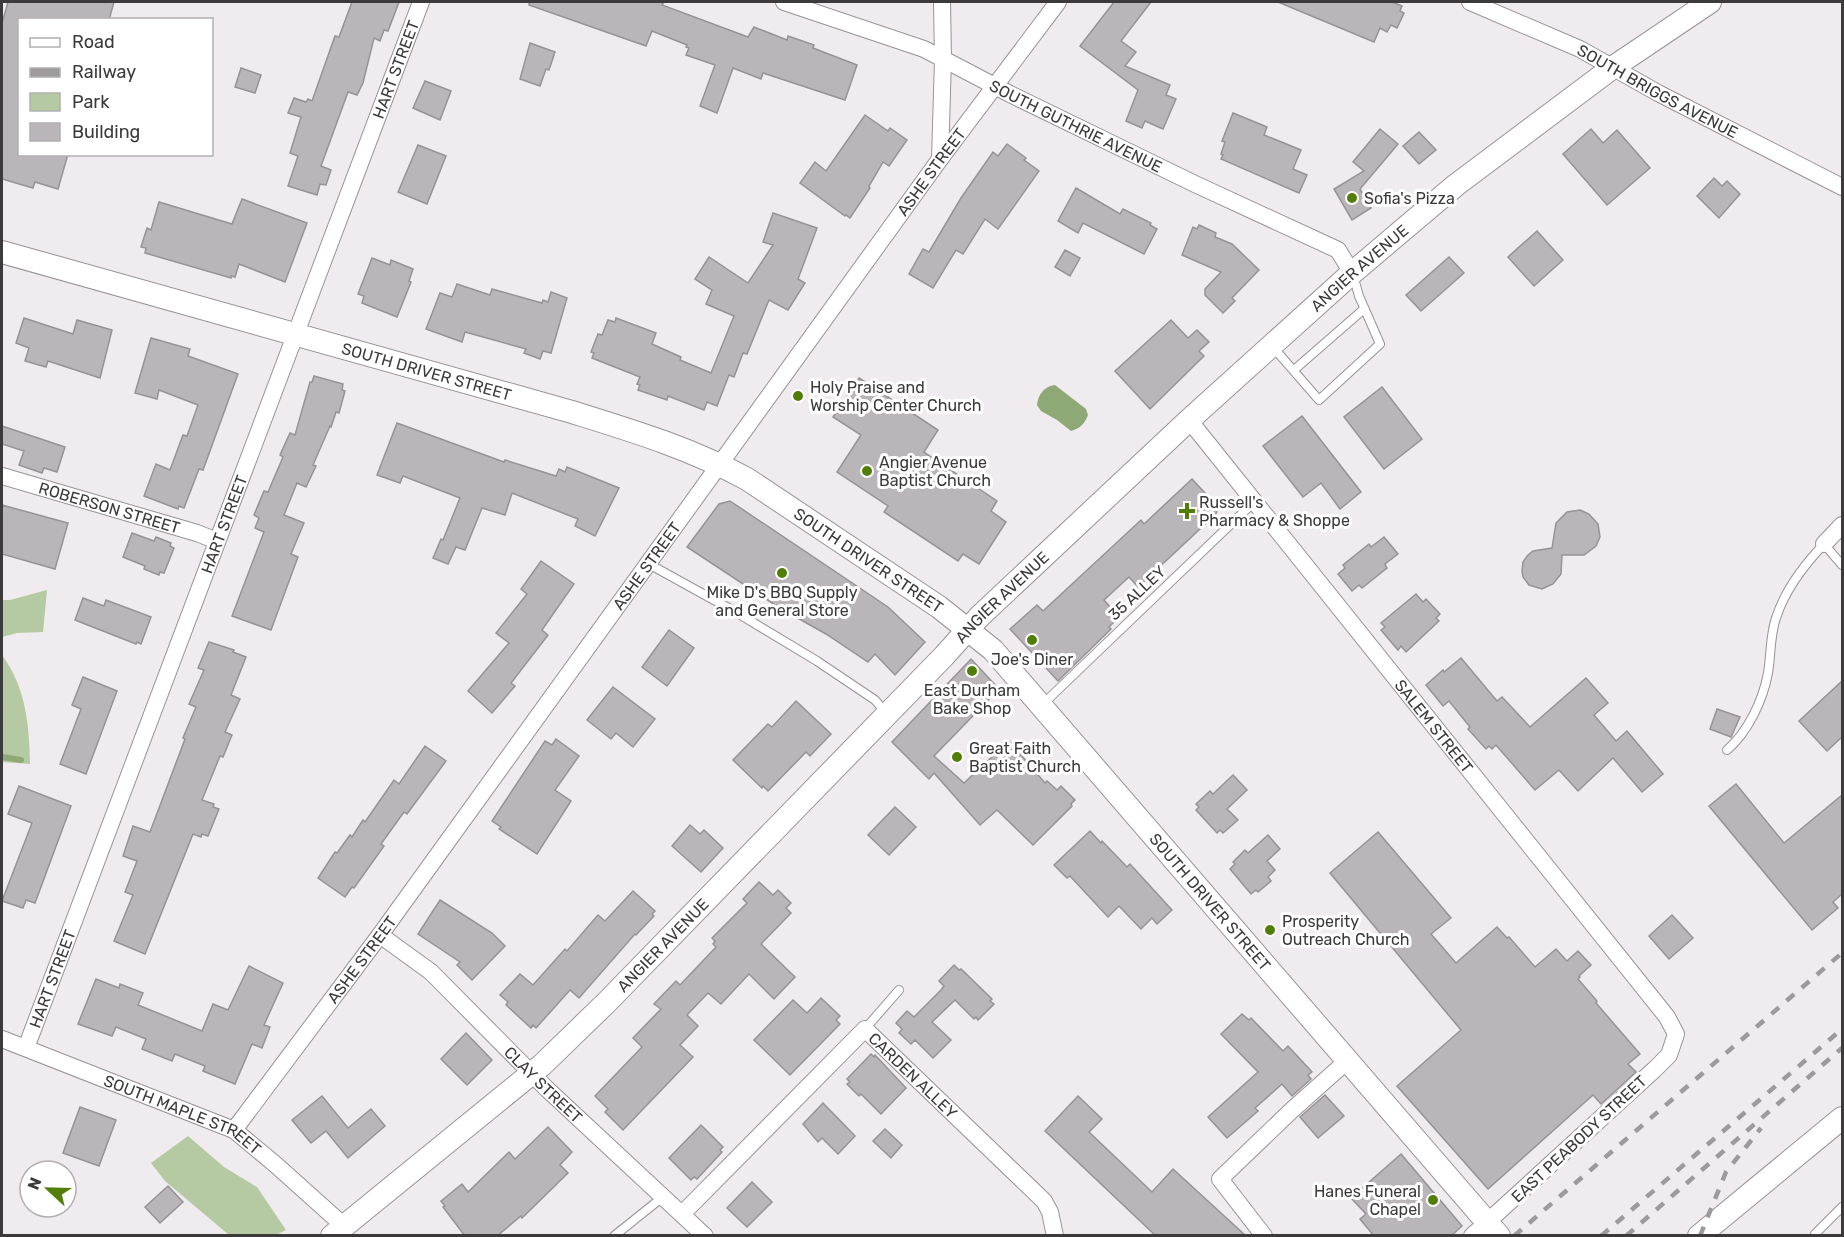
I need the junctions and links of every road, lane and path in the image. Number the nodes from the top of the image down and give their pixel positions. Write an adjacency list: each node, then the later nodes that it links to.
1 (421, 2): 15 (street, HART STREET)
2 (784, 2): 7 (street, SOUTH GUTHRIE AVENUE)
3 (942, 2): 7 (street)
4 (1058, 2): 9 (street, ASHE STREET)
5 (1470, 2): 8 (street, SOUTH BRIGGS AVENUE)
6 (1710, 2): 8 (street, ANGIER AVENUE)
7 (943, 59): 9 (street, SOUTH GUTHRIE AVENUE); 10 (street)
8 (1612, 68): 11 (street, SOUTH BRIGGS AVENUE); 13 (street, ANGIER AVENUE)
9 (994, 86): 10 (street, ASHE STREET); 13 (street, SOUTH GUTHRIE AVENUE)
10 (940, 159): 19 (street, ASHE STREET)
11 (1842, 187)
12 (2, 252): 15 (street, SOUTH DRIVER STREET)
13 (1352, 273): 14 (lane); 16 (street, ANGIER AVENUE)
14 (1364, 309): 17 (lane); 17 (lane)
15 (295, 336): 19 (street, SOUTH DRIVER STREET); 23 (street, HART STREET)
16 (1273, 346): 17 (lane); 18 (street, ANGIER AVENUE)
17 (1293, 370)
18 (1189, 420): 21 (street, SALEM STREET); 27 (street, ANGIER AVENUE)
19 (720, 463): 25 (street, ASHE STREET); 27 (street, SOUTH DRIVER STREET)
20 (2, 476): 23 (street, ROBERSON STREET)
21 (1254, 502): 28 (lane, 35 ALLEY); 34 (street, SALEM STREET)
22 (1842, 525): 24 (street)
23 (217, 541): 36 (street, HART STREET)
24 (1824, 544): 26 (lane); 30 (lane)
25 (647, 563): 29 (lane); 31 (street, ASHE STREET)
26 (1842, 565)
27 (968, 629): 28 (street, SOUTH DRIVER STREET); 29 (street, ANGIER AVENUE)
28 (1040, 706): 37 (street, SOUTH DRIVER STREET)
29 (887, 714): 38 (street, ANGIER AVENUE)
30 (1727, 750)
31 (380, 934): 38 (street, CLAY STREET); 40 (street, ASHE STREET)
32 (899, 990): 33 (lane)
33 (865, 1029): 43 (street, CARDEN ALLEY); 48 (street, CARDEN ALLEY)
34 (1676, 1034): 45 (street, EAST PEABODY STREET)
35 (2, 1039): 36 (street, SOUTH MAPLE STREET)
36 (26, 1048): 40 (street, SOUTH MAPLE STREET)
37 (1347, 1061): 45 (street, SOUTH DRIVER STREET); 49 (street)
38 (532, 1073): 41 (street, CLAY STREET); 44 (street, ANGIER AVENUE)
39 (1842, 1118): 50 (street)
40 (234, 1130): 44 (street, SOUTH MAPLE STREET)
41 (664, 1196): 43 (street, CLAY STREET); 46 (lane)
42 (1842, 1207): 51 (lane)
43 (682, 1214): 47 (street, CLAY STREET)
44 (338, 1231)
45 (1486, 1232)
46 (614, 1236)
47 (705, 1236)
48 (1055, 1236)
49 (1264, 1236)
50 (1699, 1236)
51 (1815, 1236)

